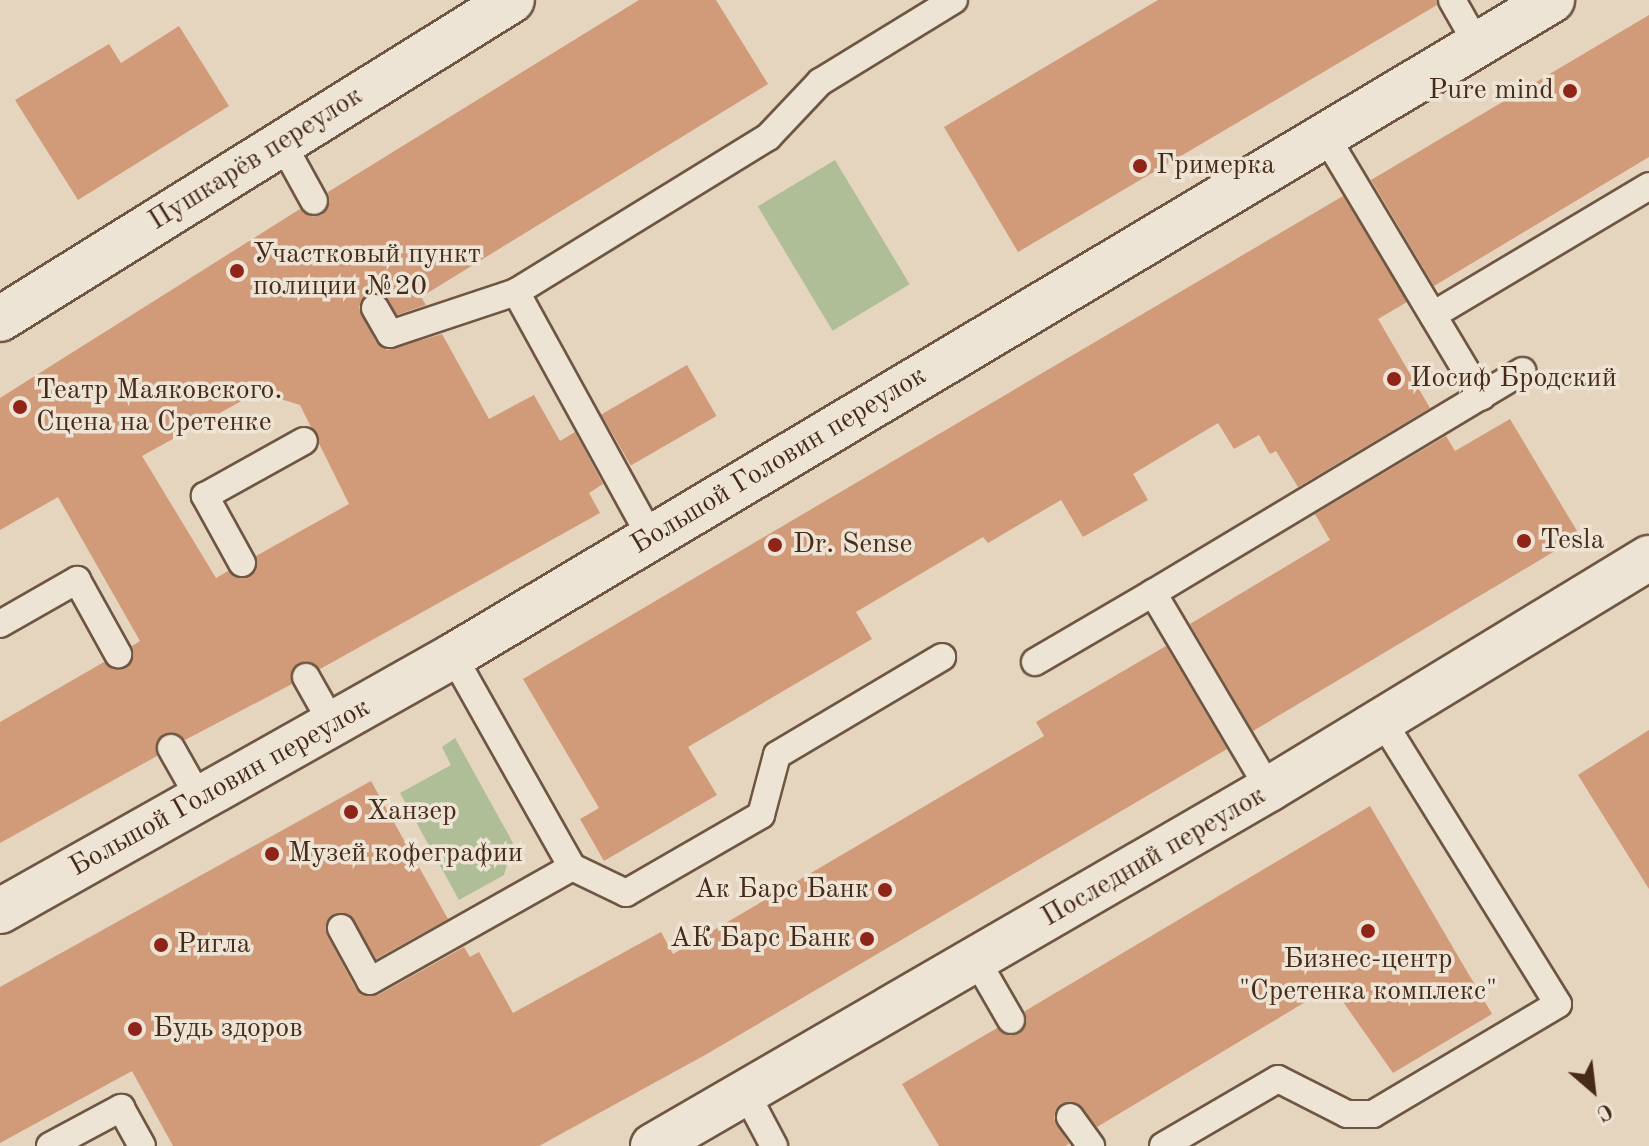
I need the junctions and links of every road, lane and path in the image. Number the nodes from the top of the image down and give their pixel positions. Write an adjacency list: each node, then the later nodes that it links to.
1 (512, 0): 7 (street, Пушкарёв переулок)
2 (954, 0): 10 (lane)
3 (1452, 0): 5 (lane)
4 (1552, 0): 5 (street, Большой Головин переулок)
5 (1477, 44): 6 (street, Большой Головин переулок)
6 (1325, 135): 12 (lane); 17 (street, Большой Головин переулок)
7 (282, 143): 9 (lane); 13 (street, Пушкарёв переулок)
8 (1649, 186): 12 (lane)
9 (314, 201)
10 (516, 292): 11 (lane); 17 (lane)
11 (375, 308)
12 (1433, 315): 15 (lane)
13 (0, 319)
14 (1523, 371): 15 (lane)
15 (1482, 397): 20 (lane)
16 (304, 441): 19 (lane)
17 (651, 538): 23 (street, Большой Головин переулок)
18 (1649, 558): 27 (street, Последний переулок)
19 (242, 563)
20 (1153, 593): 25 (lane); 30 (lane)
21 (0, 624): 22 (lane)
22 (118, 654)
23 (453, 656): 28 (street, Большой Головин переулок); 32 (lane)
24 (942, 657): 32 (lane)
25 (1035, 662)
26 (306, 677): 28 (lane)
27 (1382, 720): 30 (street, Последний переулок); 44 (lane)
28 (333, 725): 31 (street, Большой Головин переулок)
29 (171, 748): 31 (lane)
30 (1269, 789): 35 (street, Последний переулок)
31 (201, 801): 33 (street, Большой Головин переулок)
32 (572, 867): 34 (lane)
33 (0, 911)
34 (341, 928)
35 (977, 961): 36 (lane); 37 (street, Последний переулок)
36 (1011, 1020)
37 (747, 1095): 41 (street, Последний переулок); 42 (lane)
38 (1070, 1117): 43 (lane)
39 (50, 1146): 40 (lane)
40 (142, 1146)
41 (653, 1146)
42 (774, 1146)
43 (1091, 1146)
44 (1163, 1146)

